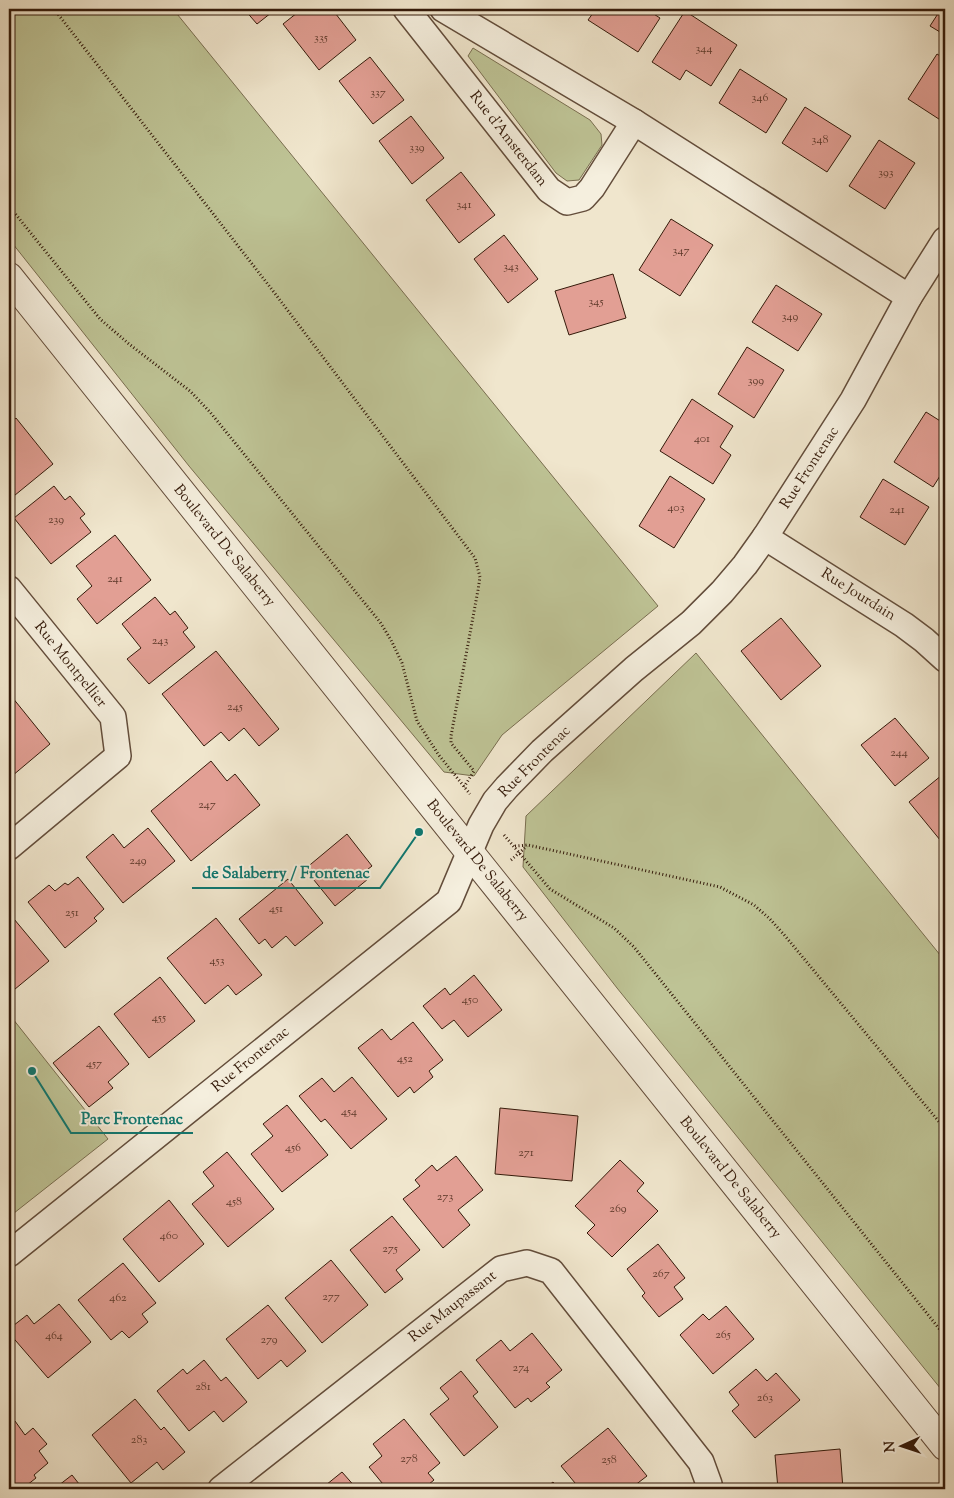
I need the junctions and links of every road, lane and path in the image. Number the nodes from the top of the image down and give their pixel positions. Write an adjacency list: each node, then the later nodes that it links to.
1 (54, 9): 5 (path)
2 (406, 9): 4 (street, Rue d'Amsterdam)
3 (444, 9): 4 (street)
4 (634, 122): 8 (street)
5 (9, 206)
6 (945, 240): 8 (street, Rue Frontenac)
7 (9, 277): 15 (street, Boulevard De Salaberry)
8 (909, 297): 9 (street, Rue Frontenac)
9 (766, 537): 11 (street, Rue Jourdain); 15 (street, Rue Frontenac)
10 (9, 589): 13 (street, Rue Montpellier)
11 (945, 659)
12 (528, 845): 14 (path); 14 (path); 17 (path)
13 (9, 846)
14 (519, 852): 16 (path); 21 (path)
15 (469, 853): 20 (street, Rue Frontenac); 22 (street, Boulevard De Salaberry)
16 (508, 862)
17 (945, 1129)
18 (9, 1208): 19 (path)
19 (15, 1216)
20 (9, 1254)
21 (945, 1336)
22 (945, 1446)
23 (221, 1489): 24 (street, Rue Maupassant)
24 (707, 1489)

